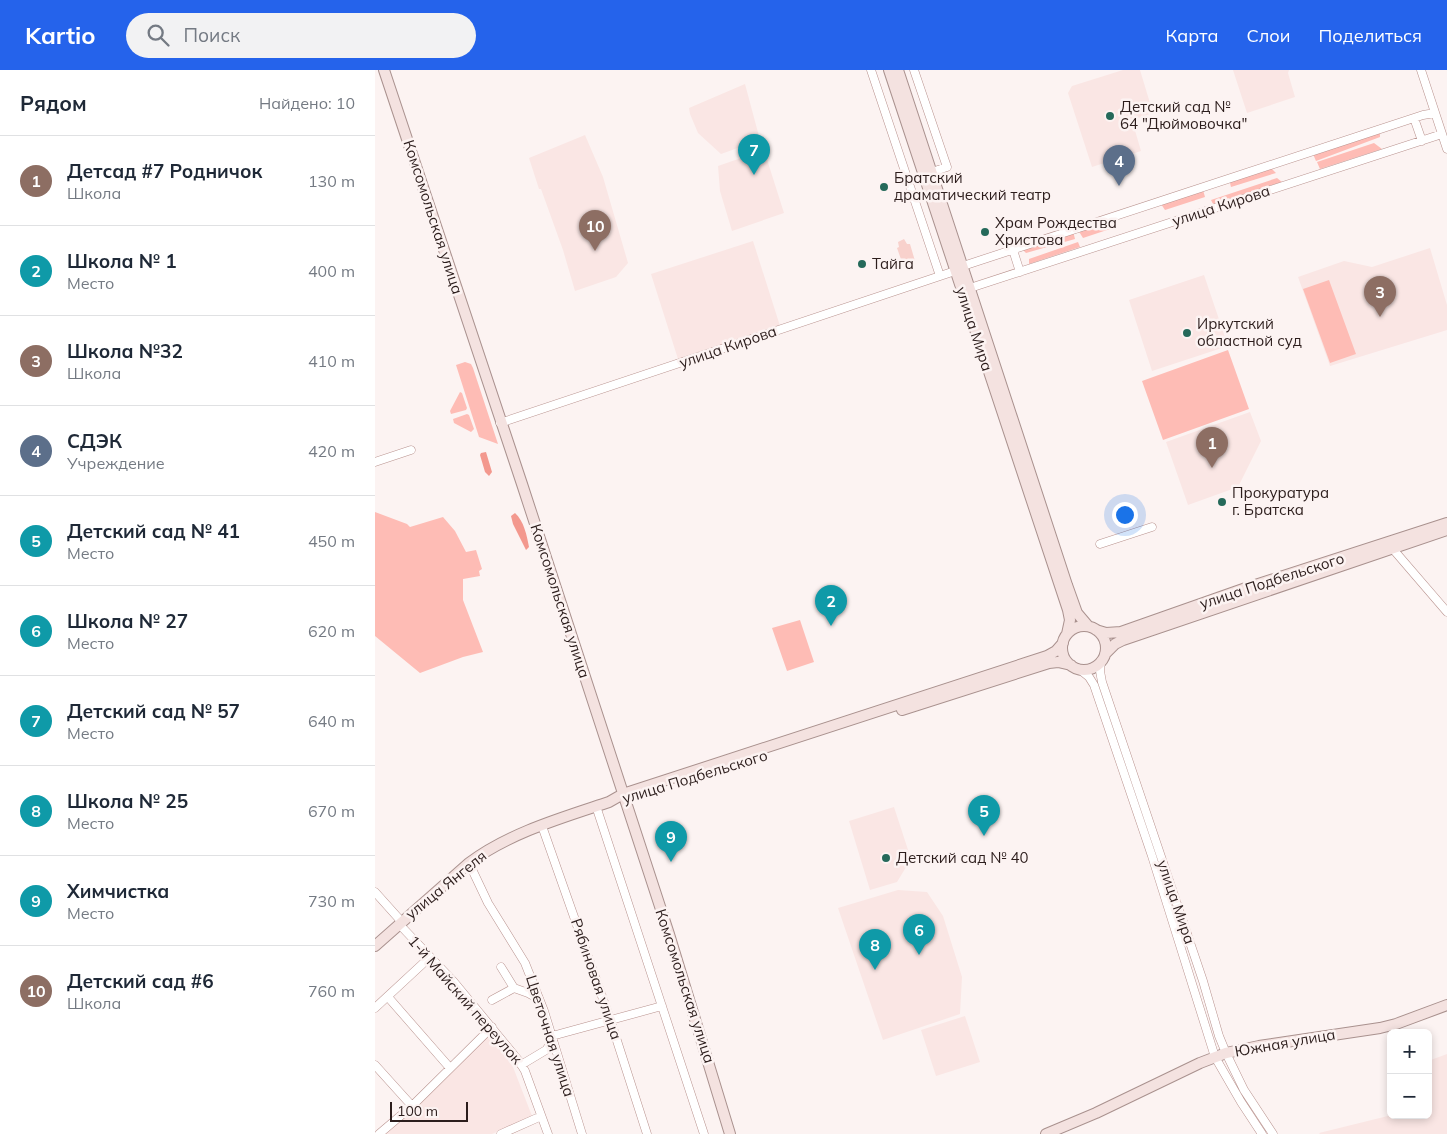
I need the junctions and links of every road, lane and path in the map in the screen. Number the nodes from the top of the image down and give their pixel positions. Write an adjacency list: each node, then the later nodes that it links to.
1 (384, 70): 20 (main road, Комсомольская улица)
2 (871, 70): 17 (street)
3 (889, 70): 13 (main road, улица Мира)
4 (898, 70): 12 (main road, улица Мира)
5 (914, 70): 12 (street)
6 (1421, 70): 7 (street)
7 (1435, 113): 8 (street, улица Кирова); 9 (street)
8 (1413, 118): 10 (street); 14 (street, улица Кирова)
9 (1442, 134): 10 (street, улица Кирова); 11 (street)
10 (1422, 140): 16 (street, улица Кирова)
11 (1447, 149)
12 (932, 172): 13 (main road, улица Мира)
13 (946, 229): 15 (main road, улица Мира)
14 (1013, 250): 15 (street, улица Кирова); 16 (street)
15 (959, 269): 17 (street, улица Кирова); 18 (main road, улица Мира); 19 (main road, улица Мира)
16 (1019, 272): 18 (street, улица Кирова)
17 (940, 276): 20 (street, улица Кирова)
18 (970, 288): 19 (main road, улица Мира)
19 (992, 367): 29 (main road, улица Мира)
20 (501, 423): 36 (main road, Комсомольская улица)
21 (411, 450): 22 (street)
22 (375, 462)
23 (1447, 523): 28 (main road, улица Подбельского)
24 (1152, 527): 26 (street)
25 (1447, 530): 27 (main road, улица Подбельского)
26 (1100, 544)
27 (1392, 548): 28 (main road, улица Подбельского); 30 (street)
28 (1343, 561): 31 (main road, улица Подбельского); 33 (main road, улица Подбельского)
29 (1063, 586): 31 (main road); 32 (main road)
30 (1447, 612)
31 (1092, 628): 32 (main road); 33 (main road)
32 (1065, 639): 34 (main road); 35 (main road, улица Подбельского)
33 (1103, 657): 34 (main road); 56 (street, улица Мира)
34 (1075, 667): 35 (main road, улица Подбельского); 57 (street, улица Мира)
35 (708, 770): 36 (main road, улица Подбельского)
36 (624, 798): 37 (main road, улица Подбельского); 69 (main road, Комсомольская улица)
37 (609, 802): 38 (main road, улица Янгеля)
38 (596, 806): 39 (main road, улица Янгеля); 51 (street)
39 (542, 826): 40 (main road, улица Янгеля); 53 (street, Рябиновая улица)
40 (469, 863): 42 (main road, улица Янгеля); 48 (street, Цветочная улица)
41 (375, 892): 42 (street, 1-й Майский переулок)
42 (400, 922): 43 (main road, улица Янгеля); 44 (street, 1-й Майский переулок)
43 (375, 946)
44 (430, 957): 47 (street); 54 (street, 1-й Майский переулок)
45 (501, 967): 46 (street)
46 (514, 988): 48 (street); 49 (street)
47 (388, 996): 52 (street); 60 (street)
48 (539, 999): 55 (street, Цветочная улица)
49 (493, 1000)
50 (1447, 1005): 56 (main road, Южная улица)
51 (662, 1006): 53 (street); 68 (street)
52 (375, 1008)
53 (610, 1019): 55 (street); 67 (street, Рябиновая улица)
54 (492, 1027): 59 (street, 1-й Майский переулок); 60 (street)
55 (552, 1038): 59 (street); 66 (street, Цветочная улица)
56 (1226, 1053): 57 (main road, Южная улица); 72 (street, улица Мира)
57 (1215, 1057): 70 (main road, Южная улица); 71 (street, улица Мира)
58 (375, 1065): 61 (street)
59 (521, 1065): 65 (street, 1-й Майский переулок)
60 (449, 1068): 61 (street)
61 (411, 1106): 63 (street)
62 (537, 1118): 64 (street)
63 (379, 1134)
64 (501, 1134)
65 (548, 1134)
66 (582, 1134)
67 (647, 1134)
68 (704, 1134)
69 (730, 1134)
70 (1046, 1134)
71 (1262, 1134)
72 (1273, 1134)

